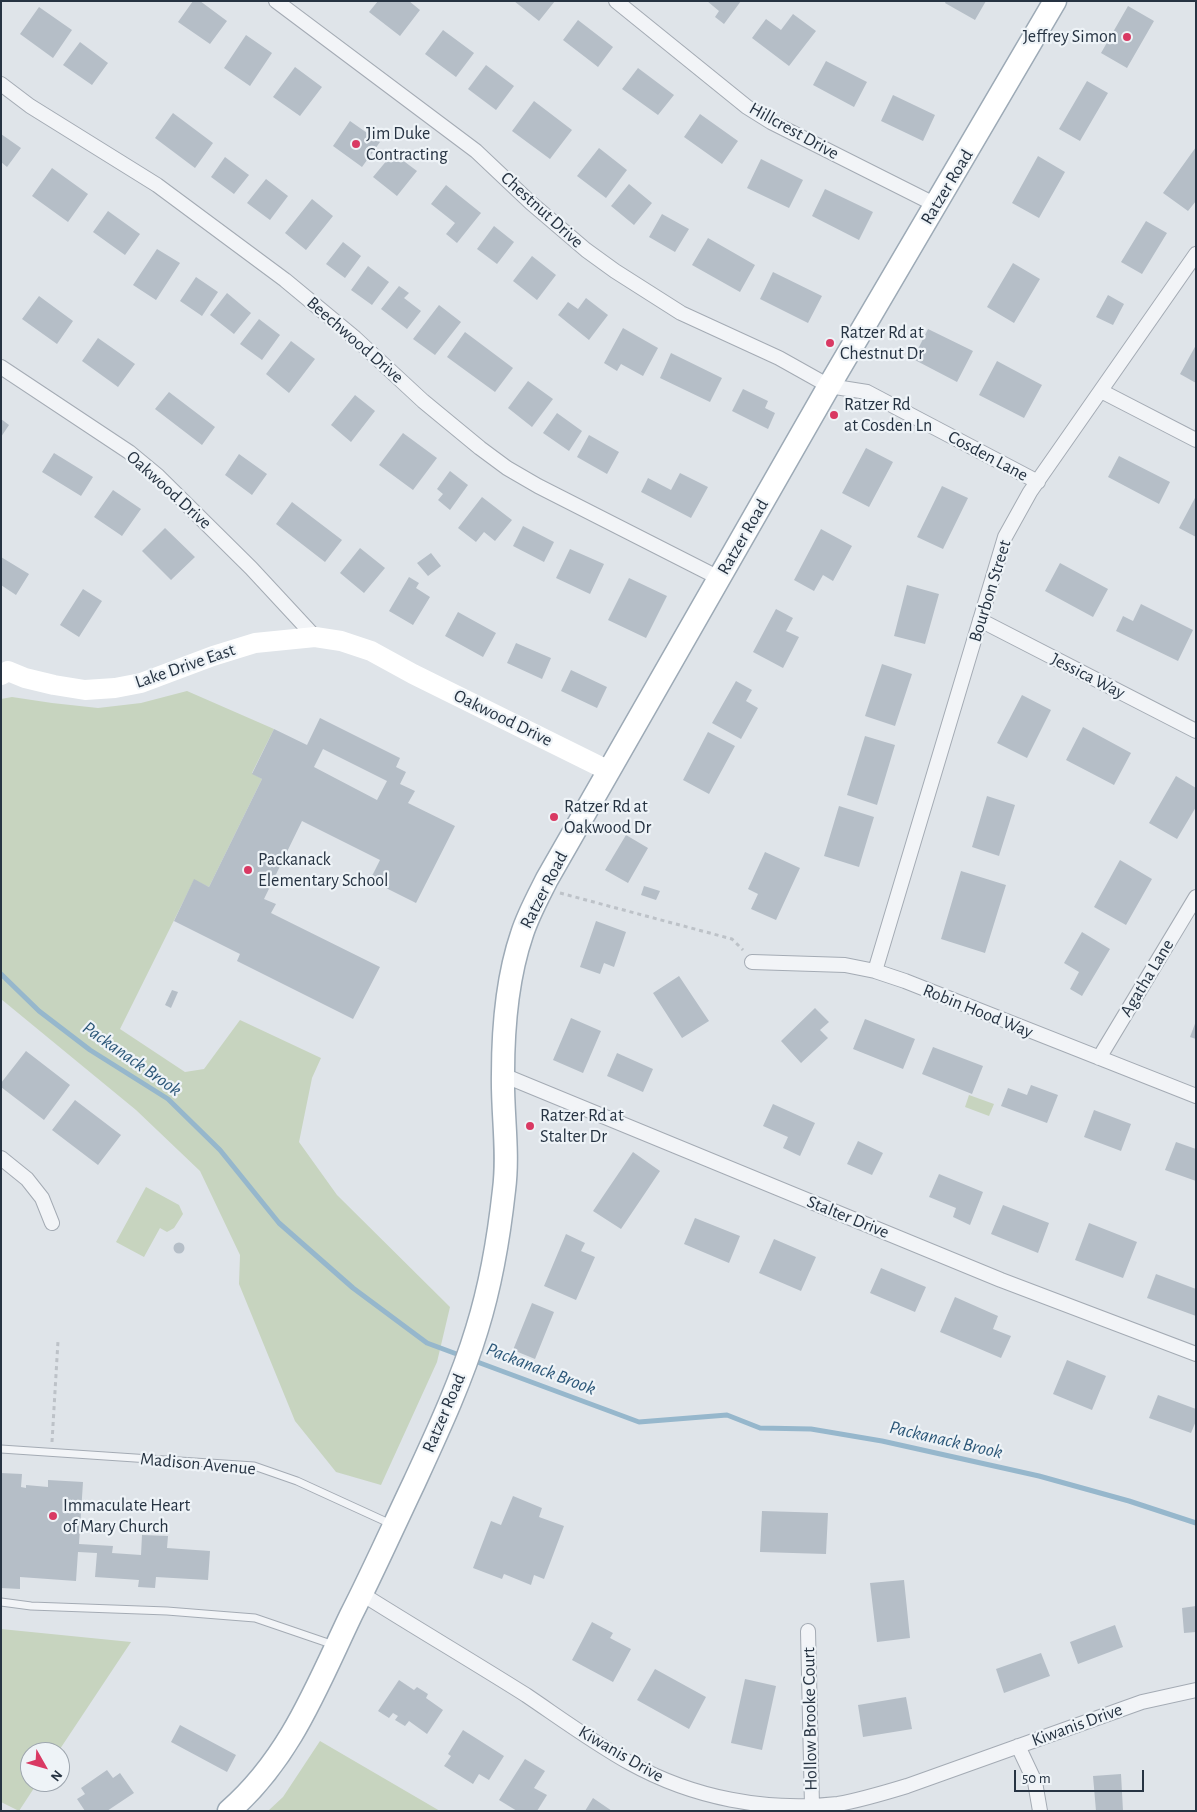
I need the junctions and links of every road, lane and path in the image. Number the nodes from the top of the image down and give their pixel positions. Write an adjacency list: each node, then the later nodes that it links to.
1 (276, 1): 8 (street, Chestnut Drive)
2 (616, 1): 5 (street, Hillcrest Drive)
3 (1055, 1): 5 (main road, Ratzer Road)
4 (1, 84): 12 (street, Beechwood Drive)
5 (936, 205): 8 (main road, Ratzer Road)
6 (1196, 254): 9 (street, Bourbon Street)
7 (1, 367): 14 (street, Oakwood Drive)
8 (829, 386): 11 (street, Cosden Lane); 12 (main road, Ratzer Road)
9 (1101, 391): 10 (street); 11 (street, Bourbon Street)
10 (1196, 440)
11 (1038, 482): 13 (street, Bourbon Street)
12 (719, 578): 18 (main road, Ratzer Road)
13 (980, 620): 17 (street, Jessica Way); 22 (street, Bourbon Street)
14 (315, 637): 15 (street, Lake Drive East); 16 (street, Lake Drive East)
15 (371, 651): 18 (street, Oakwood Drive)
16 (3, 672)
17 (1196, 731)
18 (609, 771): 19 (main road, Ratzer Road)
19 (543, 888): 21 (path); 24 (main road, Ratzer Road)
20 (1196, 897): 23 (street, Agatha Lane)
21 (752, 962): 22 (street, Robin Hood Way)
22 (875, 971): 23 (street, Robin Hood Way)
23 (1099, 1058): 25 (street, Robin Hood Way)
24 (503, 1075): 29 (street, Stalter Drive); 32 (main road, Ratzer Road)
25 (1196, 1096)
26 (1, 1158): 27 (street)
27 (52, 1222)
28 (58, 1342): 30 (path)
29 (1196, 1354)
30 (52, 1448): 31 (lane, Madison Avenue); 32 (lane, Madison Avenue)
31 (1, 1449)
32 (394, 1525): 33 (main road, Ratzer Road)
33 (362, 1594): 36 (main road, Ratzer Road); 39 (street, Kiwanis Drive)
34 (1, 1602): 36 (lane)
35 (808, 1631): 39 (street, Hollow Brooke Court)
36 (336, 1646): 40 (main road, Ratzer Road)
37 (1196, 1690): 38 (street, Kiwanis Drive)
38 (1018, 1746): 39 (street, Kiwanis Drive); 41 (street)
39 (812, 1806)
40 (230, 1811)
41 (1040, 1811)

